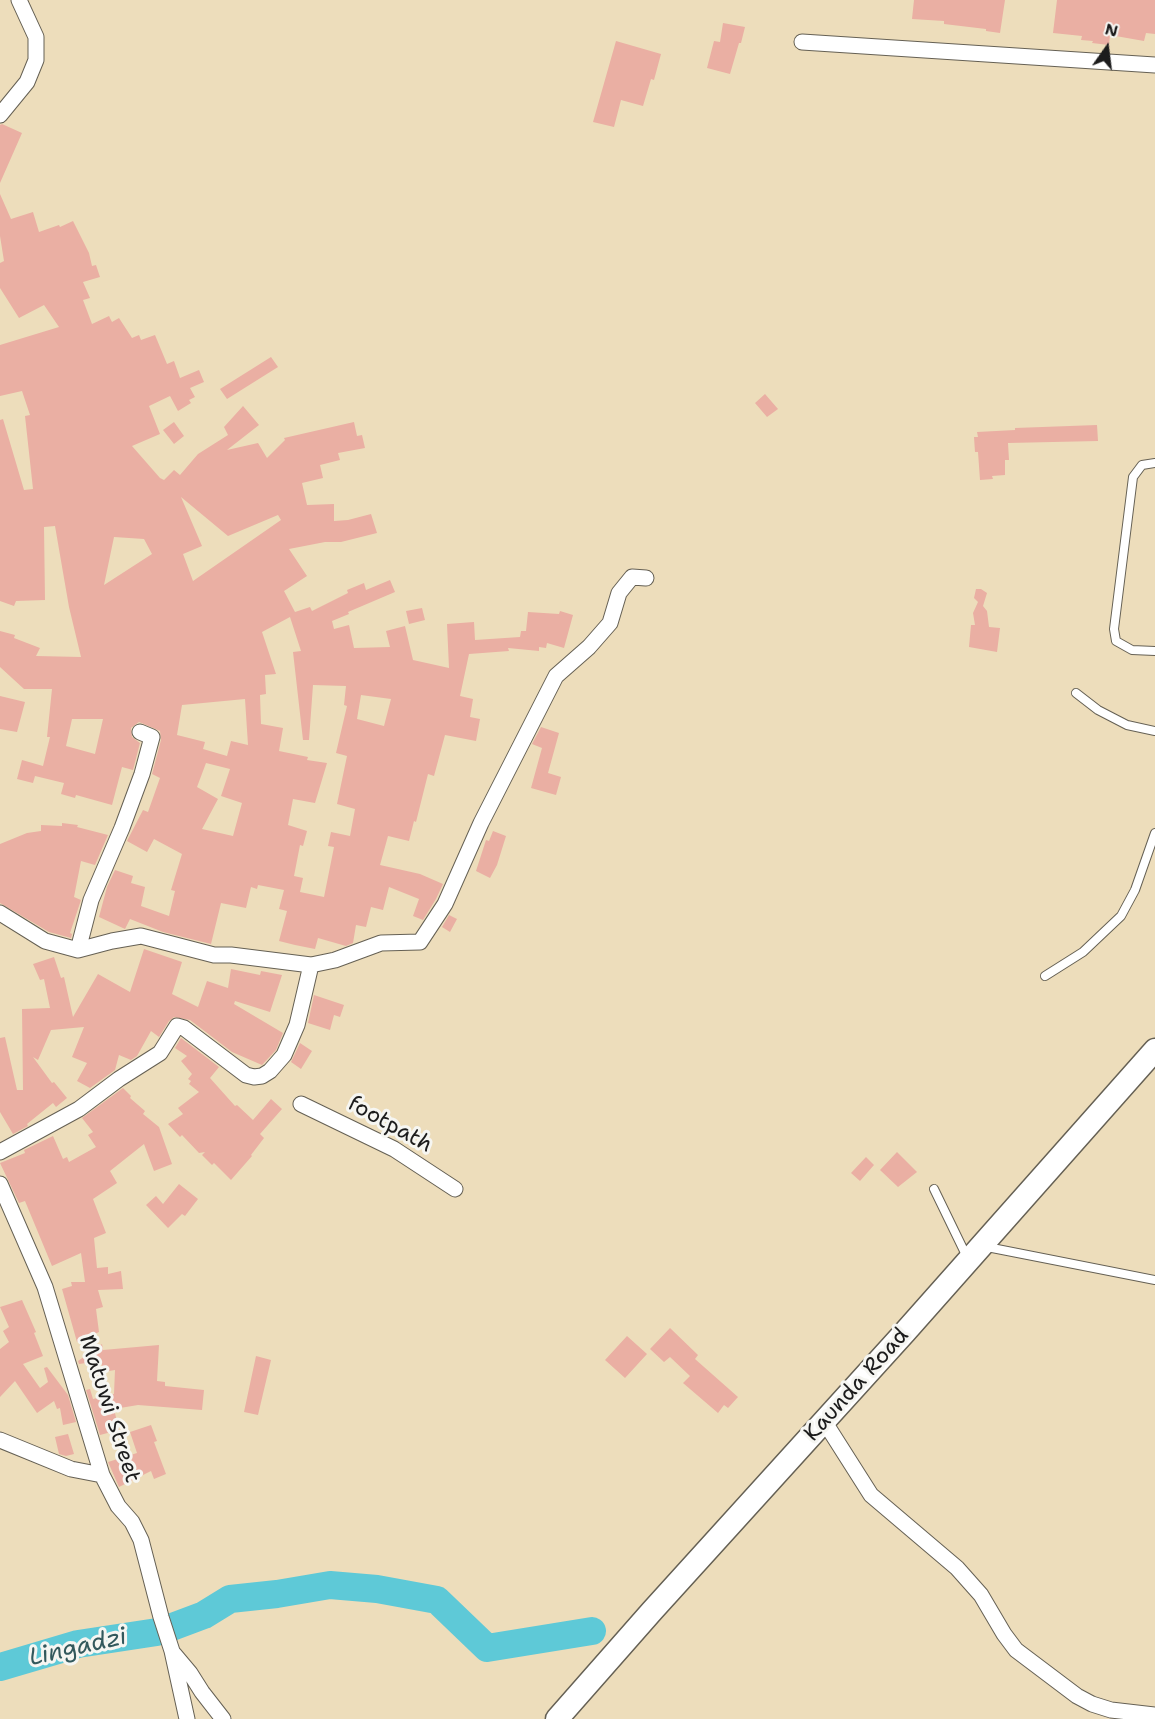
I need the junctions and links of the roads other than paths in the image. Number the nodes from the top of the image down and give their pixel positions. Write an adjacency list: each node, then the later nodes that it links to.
1 (19, 0): 4 (street)
2 (802, 42): 3 (street)
3 (1155, 66)
4 (0, 115)
5 (1155, 463): 7 (lane)
6 (646, 578): 14 (street)
7 (1155, 651)
8 (1076, 693): 9 (lane)
9 (1155, 731)
10 (140, 732): 13 (street)
11 (1155, 833): 15 (lane)
12 (0, 912): 13 (street)
13 (78, 950): 14 (street)
14 (311, 965): 18 (street)
15 (1045, 976)
16 (1155, 1050): 22 (main road, Kaunda Road)
17 (301, 1104): 20 (street, footpath)
18 (0, 1152)
19 (0, 1184): 26 (street, Matuwi Street)
20 (455, 1189)
21 (933, 1189): 22 (lane)
22 (976, 1253): 23 (lane); 24 (main road, Kaunda Road)
23 (1155, 1280)
24 (824, 1421): 28 (street); 31 (main road, Kaunda Road)
25 (0, 1440): 26 (street)
26 (102, 1474): 27 (street, Matuwi Street)
27 (172, 1651): 29 (street, Matuwi Street); 30 (street)
28 (1155, 1715)
29 (187, 1719)
30 (223, 1719)
31 (557, 1719)

